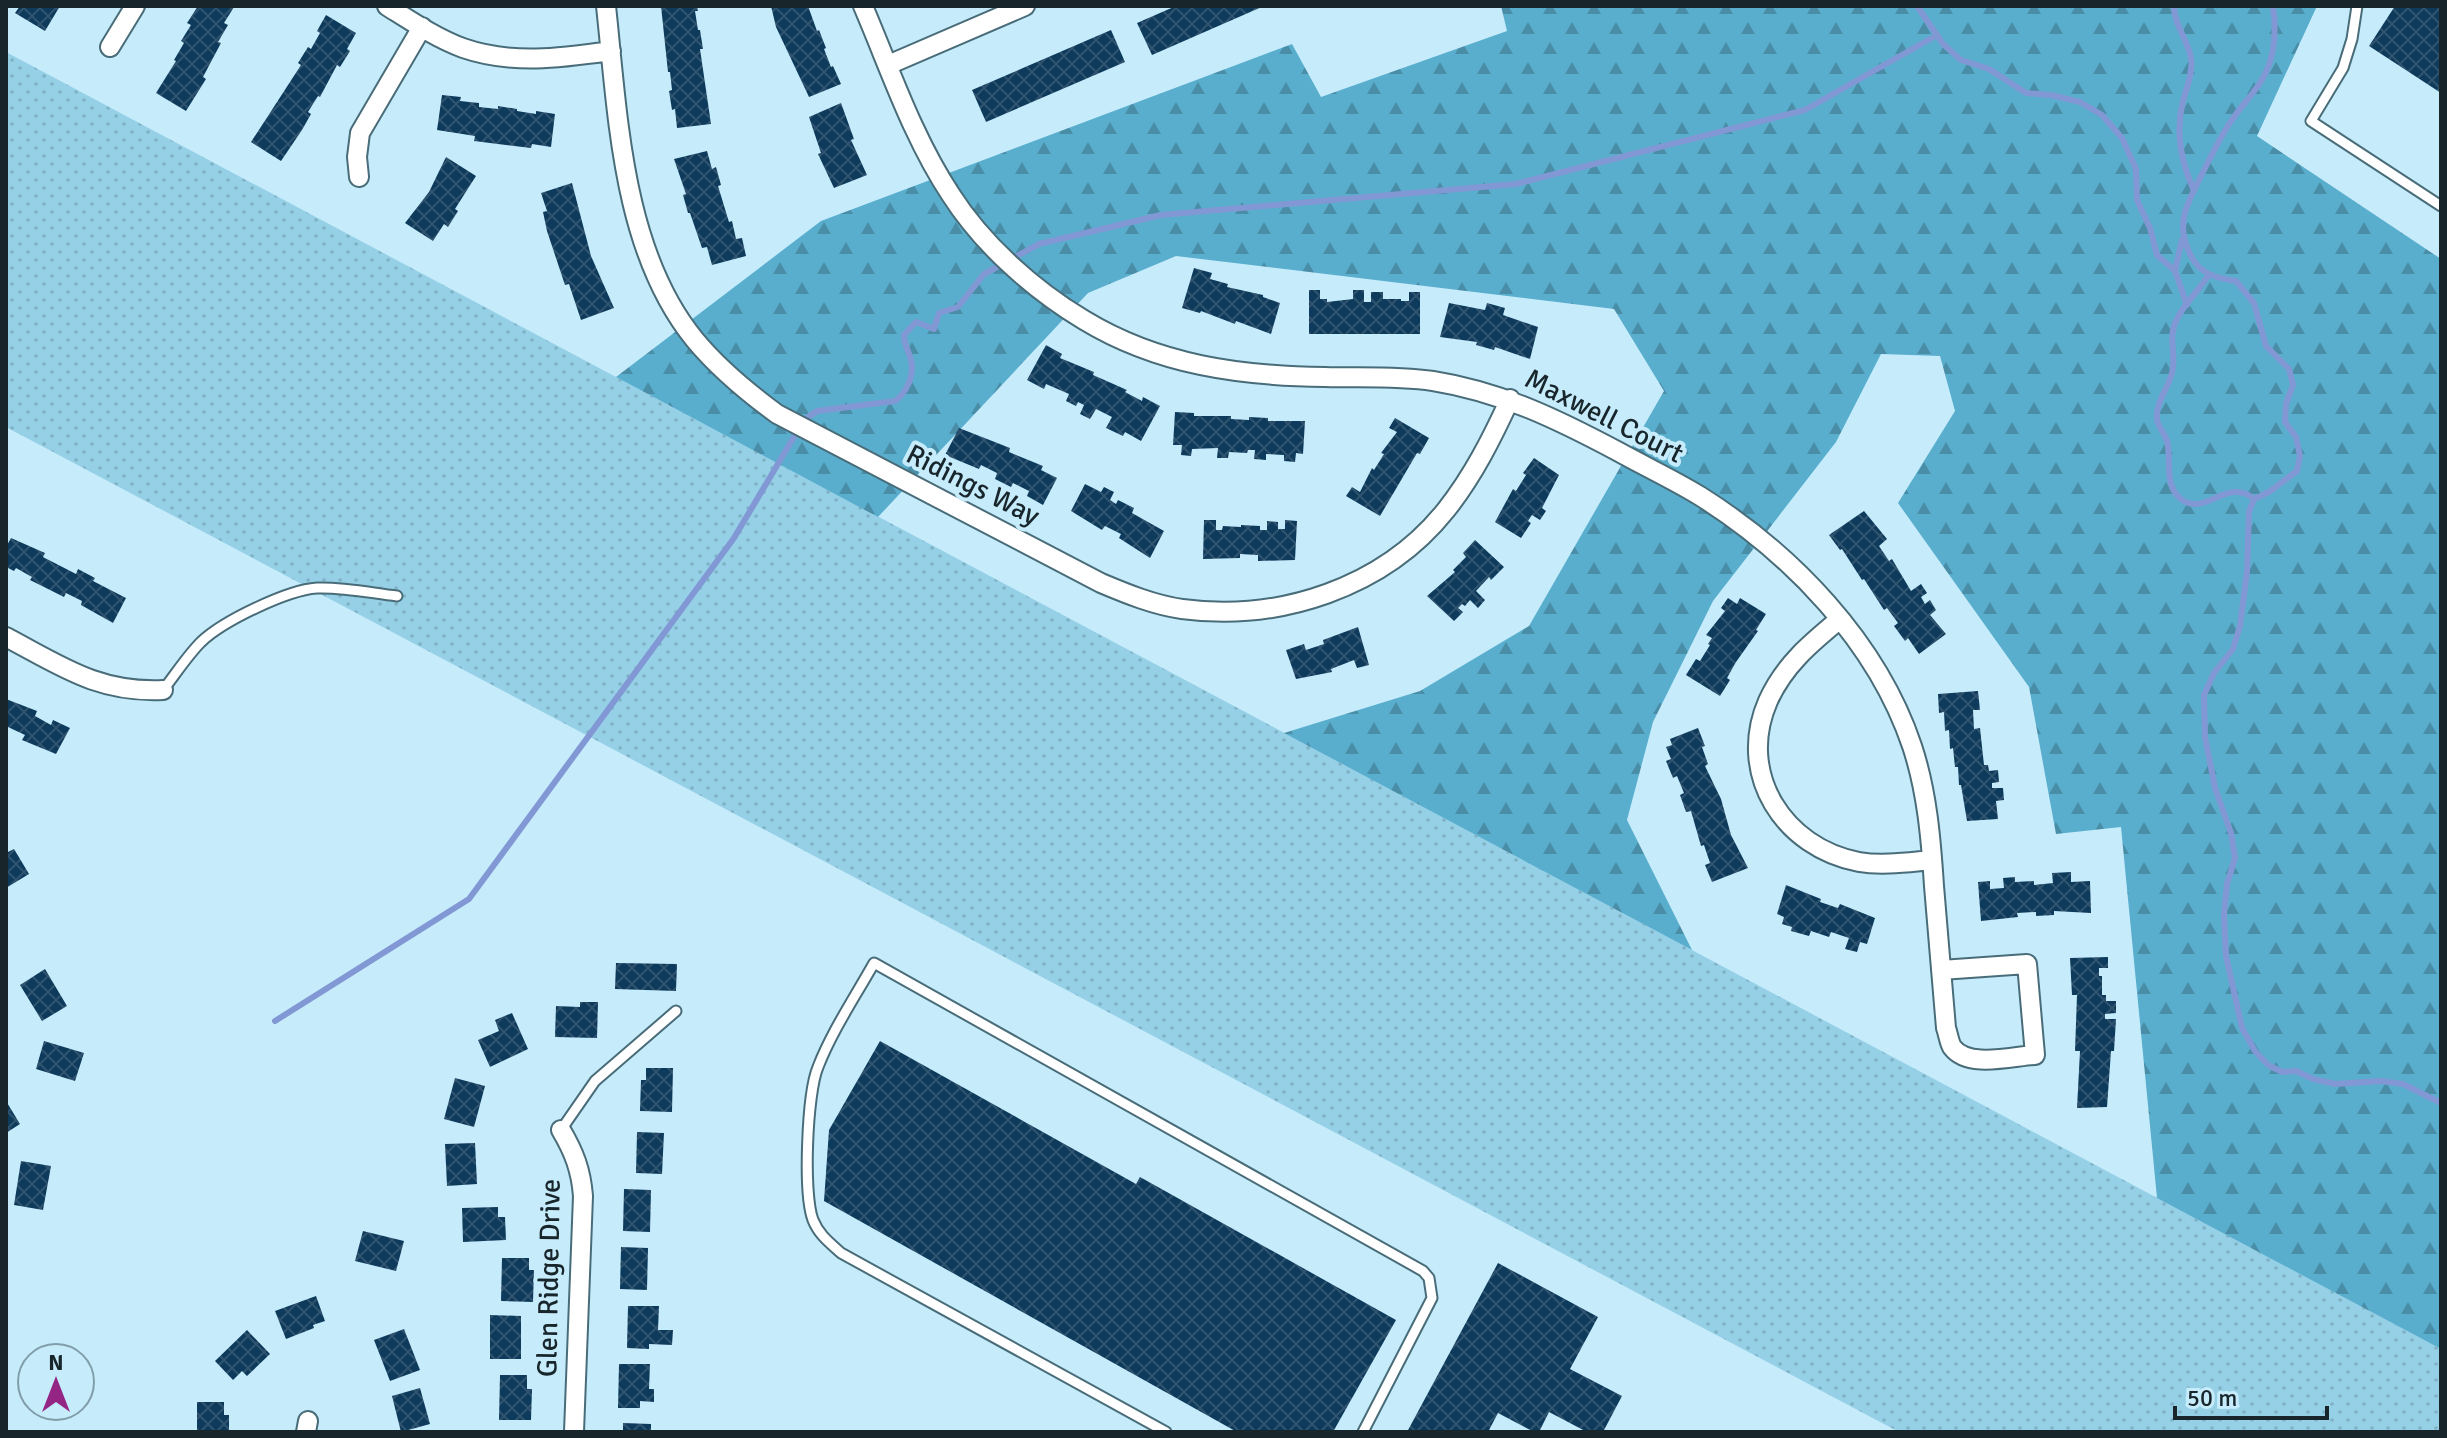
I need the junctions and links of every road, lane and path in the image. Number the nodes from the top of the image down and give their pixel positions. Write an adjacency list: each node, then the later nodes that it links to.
1 (135, 6): 8 (street)
2 (387, 6): 7 (street)
3 (606, 6): 9 (street, Ridings Way)
4 (863, 6): 10 (street, Maxwell Court)
5 (1025, 6): 10 (street)
6 (2357, 6): 12 (lane)
7 (422, 27): 9 (street); 11 (street)
8 (110, 47)
9 (611, 51): 13 (street, Ridings Way)
10 (888, 65): 13 (street, Maxwell Court)
11 (359, 177)
12 (2441, 206)
13 (1510, 399): 15 (street, Maxwell Court)
14 (397, 596): 17 (lane)
15 (1840, 619): 18 (street, Maxwell Court); 18 (street)
16 (6, 637): 17 (street)
17 (163, 690)
18 (1932, 860): 19 (street, Maxwell Court)
19 (1941, 970): 19 (street, Maxwell Court)
20 (676, 1011): 21 (lane)
21 (561, 1130): 22 (street, Glen Ridge Drive)
22 (574, 1432)
23 (1166, 1432): 24 (lane)
24 (1363, 1432)

